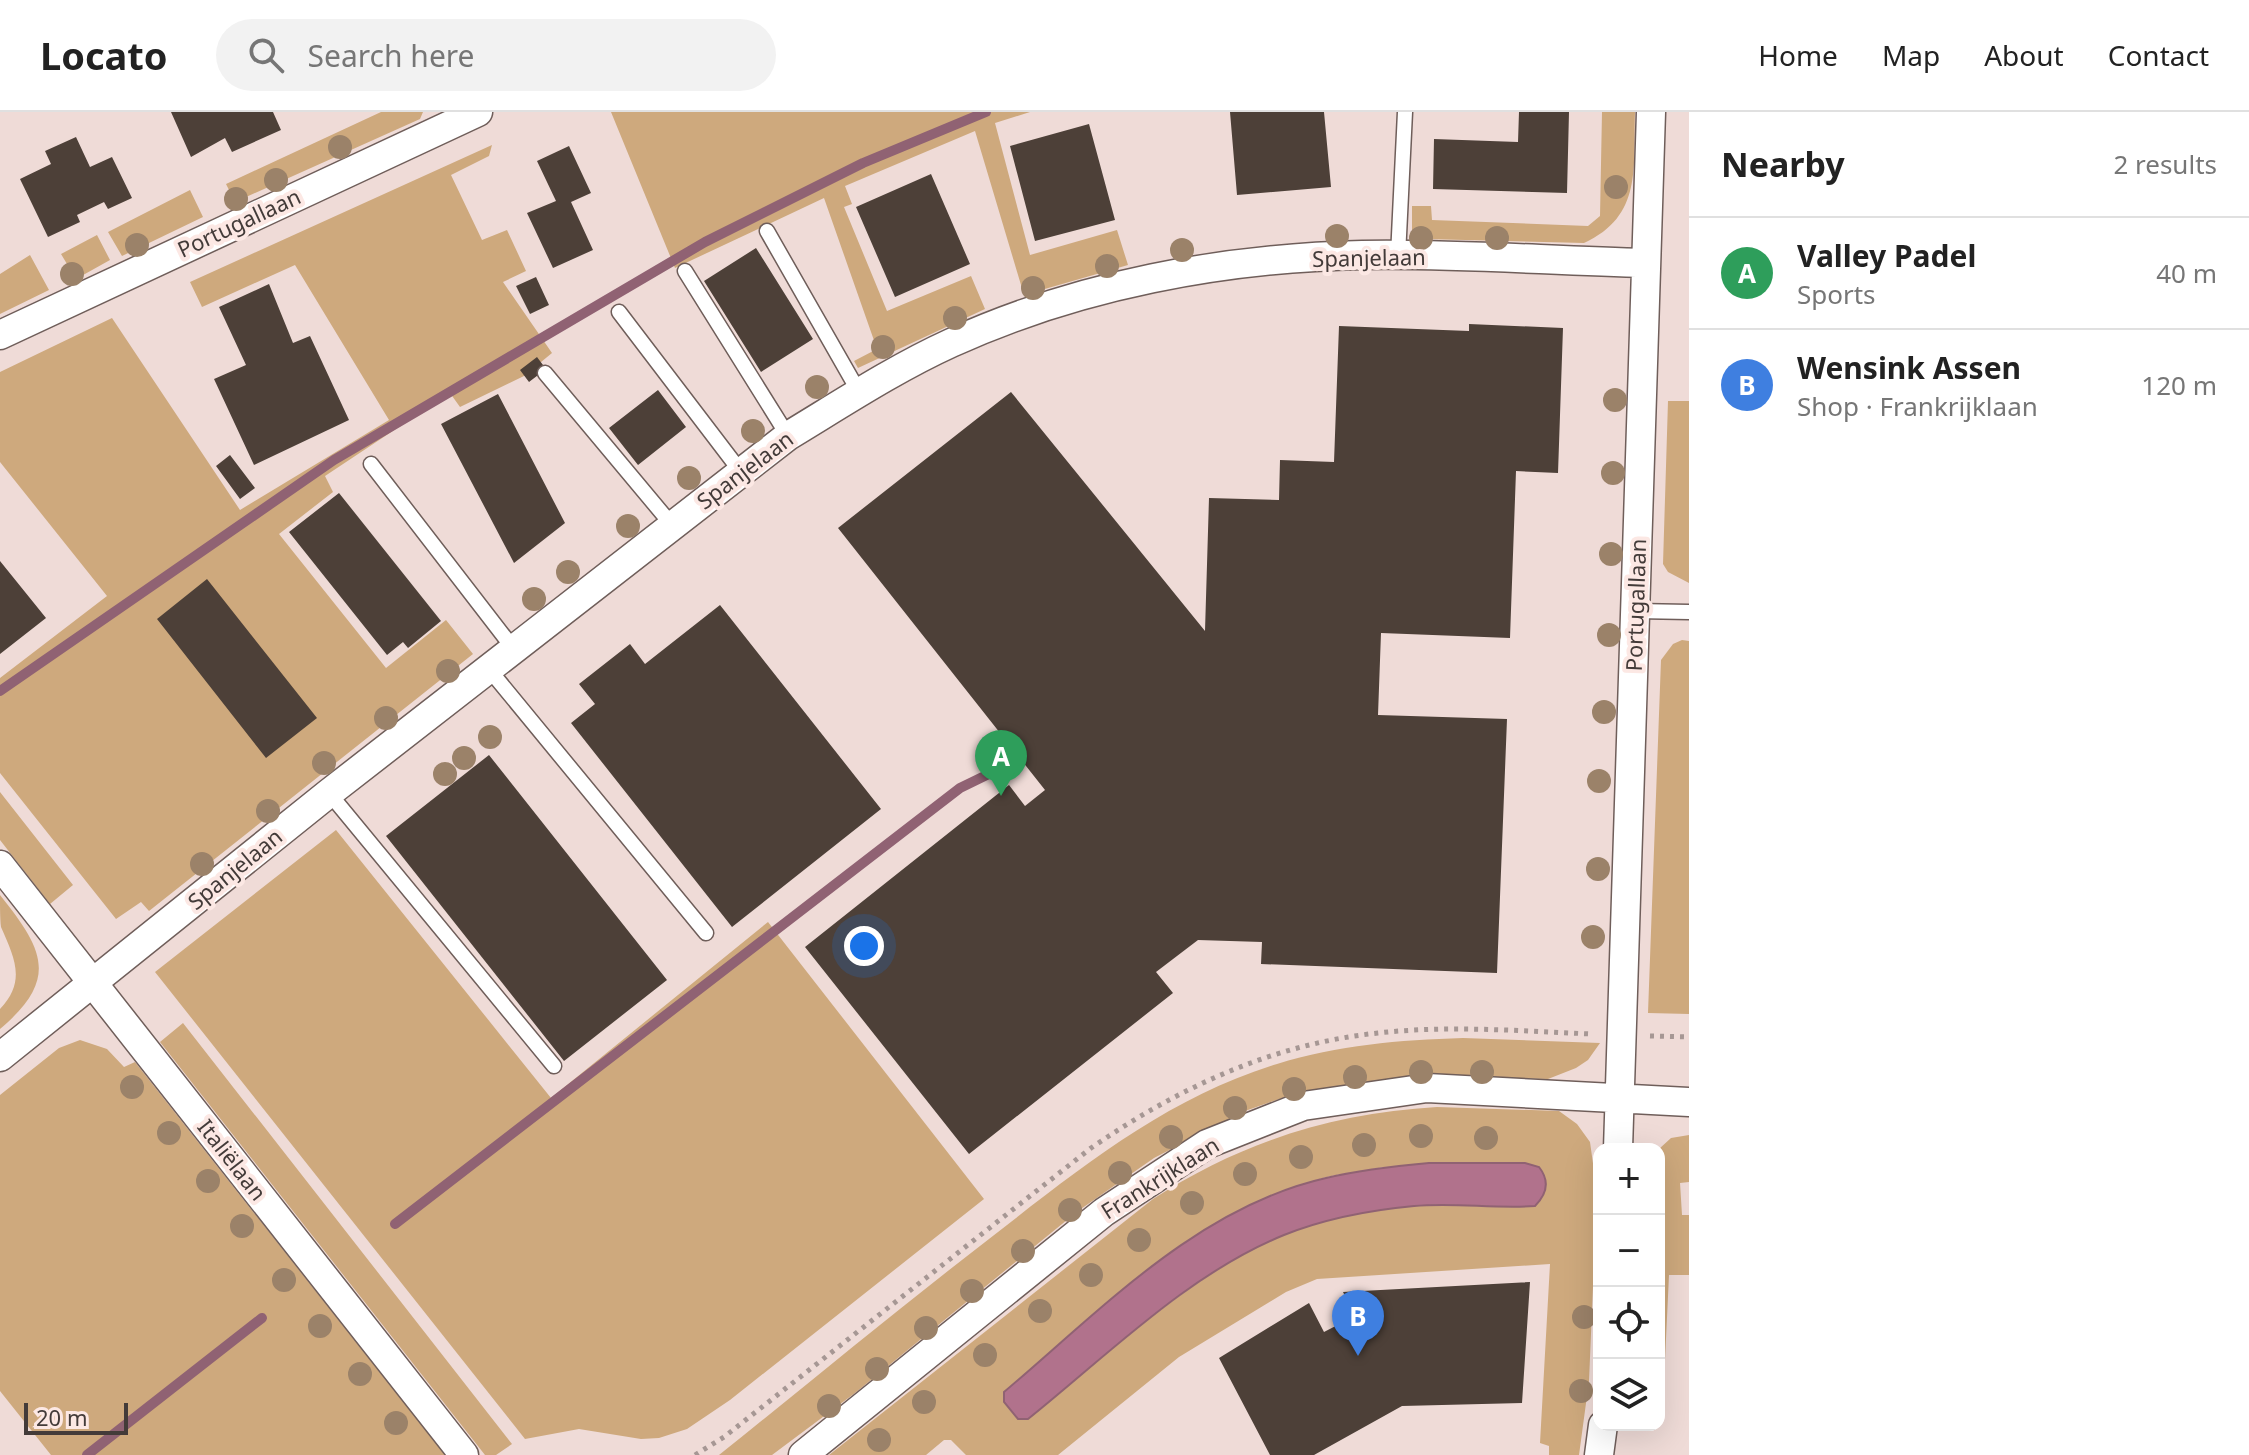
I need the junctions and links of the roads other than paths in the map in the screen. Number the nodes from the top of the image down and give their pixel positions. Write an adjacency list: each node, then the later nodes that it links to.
1 (478, 112): 9 (street, Portugallaan)
2 (1405, 112): 5 (lane)
3 (1651, 112): 6 (street, Portugallaan)
4 (767, 231): 11 (lane)
5 (1398, 256): 6 (street, Spanjelaan); 11 (street, Spanjelaan)
6 (1646, 263): 16 (street, Portugallaan)
7 (685, 271): 12 (lane)
8 (619, 312): 14 (lane)
9 (0, 335)
10 (545, 373): 15 (lane)
11 (859, 392): 12 (street, Spanjelaan)
12 (788, 436): 14 (street, Spanjelaan)
13 (371, 464): 18 (lane)
14 (741, 472): 15 (street, Spanjelaan)
15 (672, 525): 18 (street, Spanjelaan)
16 (1636, 611): 17 (lane); 26 (street, Portugallaan)
17 (1689, 612)
18 (513, 648): 19 (street, Spanjelaan)
19 (488, 668): 20 (street, Spanjelaan); 22 (lane)
20 (329, 793): 23 (street, Spanjelaan); 25 (lane)
21 (0, 865): 23 (street, Italiëlaan)
22 (706, 933)
23 (93, 984): 24 (street, Spanjelaan); 30 (street, Italiëlaan)
24 (0, 1057)
25 (554, 1066)
26 (1619, 1098): 27 (street, Frankrijklaan); 28 (street, Portugallaan); 31 (street, Frankrijklaan)
27 (1689, 1102)
28 (1618, 1143)
29 (1602, 1431): 32 (street)
30 (464, 1455)
31 (803, 1455)
32 (1599, 1455)

